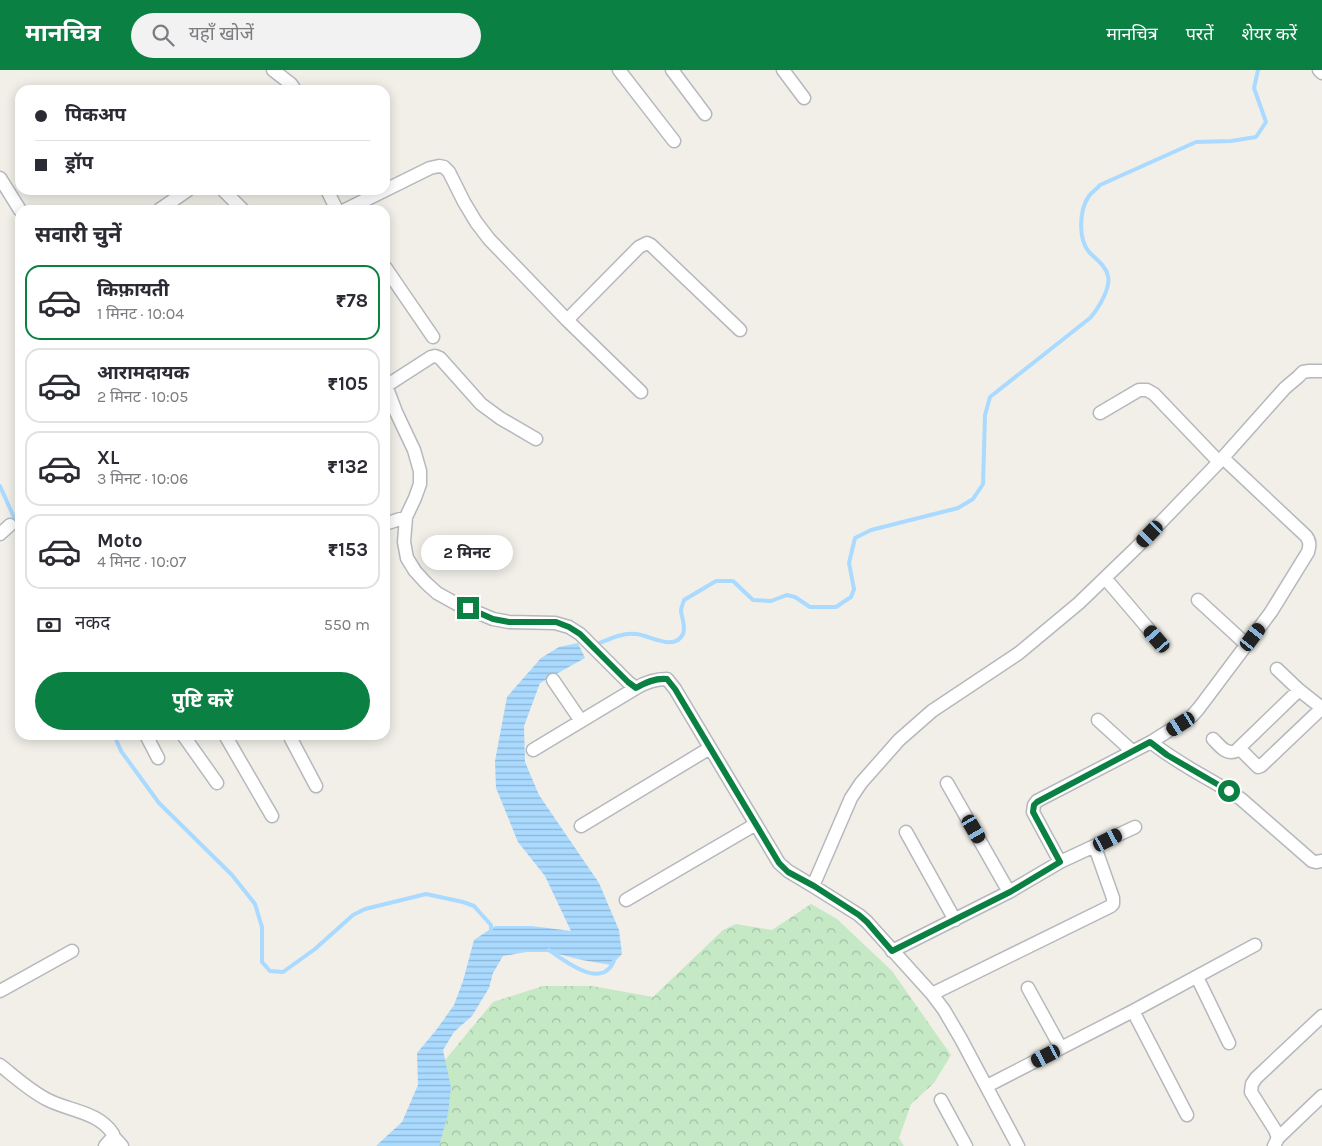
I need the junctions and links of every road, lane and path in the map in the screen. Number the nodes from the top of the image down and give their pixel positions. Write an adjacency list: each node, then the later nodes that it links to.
1 (273, 70): 7 (street)
2 (619, 70): 10 (street)
3 (672, 70): 9 (street)
4 (783, 70): 8 (street)
5 (1319, 70): 6 (street)
6 (1322, 73)
7 (292, 85)
8 (804, 98)
9 (705, 114)
10 (674, 141)
11 (0, 178): 16 (street)
12 (390, 188): 21 (street)
13 (181, 195): 17 (street)
14 (229, 195): 18 (street)
15 (375, 195): 19 (street)
16 (17, 205)
17 (166, 205)
18 (238, 205)
19 (355, 205)
20 (390, 274): 23 (street)
21 (567, 320): 22 (street); 26 (street)
22 (740, 330)
23 (433, 337)
24 (1322, 371): 30 (street)
25 (390, 382): 29 (street)
26 (641, 392)
27 (390, 395): 31 (street)
28 (1100, 413): 30 (street)
29 (536, 438)
30 (1221, 460): 35 (street); 38 (street)
31 (406, 517): 32 (street); 41 (street)
32 (390, 522)
33 (10, 525): 34 (street)
34 (0, 534)
35 (1105, 578): 37 (street); 68 (street)
36 (1198, 600): 38 (street)
37 (1157, 639)
38 (1247, 645): 51 (street)
39 (1277, 669): 42 (street)
40 (553, 680): 45 (street)
41 (636, 688): 45 (street); 52 (street)
42 (1299, 690): 43 (street); 53 (street)
43 (1322, 708): 53 (street)
44 (1098, 720): 55 (street)
45 (581, 721): 54 (street)
46 (1213, 739): 53 (street)
47 (150, 740): 56 (street)
48 (187, 740): 57 (street)
49 (228, 740): 60 (street)
50 (292, 740): 59 (street)
51 (1150, 742): 55 (street); 66 (street)
52 (710, 748): 61 (street); 62 (street)
53 (1239, 748)
54 (533, 750)
55 (1132, 752): 67 (street)
56 (158, 758)
57 (217, 783)
58 (947, 783): 69 (street)
59 (316, 786)
60 (272, 816)
61 (756, 824): 68 (street); 70 (street)
62 (581, 826)
63 (1135, 827): 65 (street)
64 (906, 832): 71 (street)
65 (1095, 846): 67 (street); 78 (street)
66 (1322, 861)
67 (1060, 862): 69 (street)
68 (814, 886): 74 (street)
69 (1010, 892): 71 (street)
70 (626, 900)
71 (956, 920): 74 (street)
72 (1254, 946): 75 (street)
73 (72, 951): 77 (street)
74 (892, 951): 78 (street)
75 (1197, 977): 79 (street); 81 (street)
76 (1028, 988): 82 (street)
77 (0, 992)
78 (932, 994): 84 (street)
79 (1133, 1011): 82 (street); 87 (street)
80 (1322, 1016): 89 (street)
81 (1229, 1043)
82 (1061, 1048): 84 (street)
83 (0, 1065): 88 (street)
84 (987, 1086): 93 (street)
85 (1322, 1096): 89 (street)
86 (941, 1100): 92 (street)
87 (1187, 1116)
88 (113, 1136): 90 (street); 91 (street)
89 (1276, 1142)
90 (105, 1146)
91 (122, 1146)
92 (966, 1146)
93 (1018, 1146)

